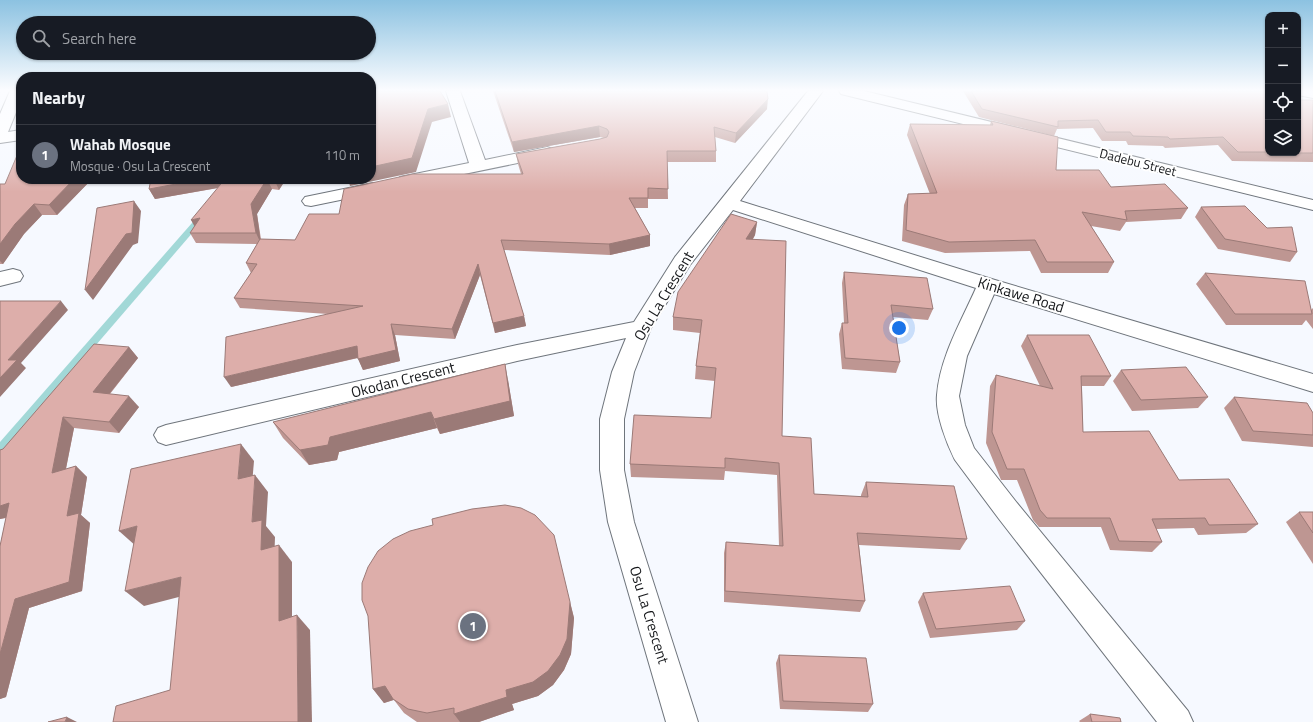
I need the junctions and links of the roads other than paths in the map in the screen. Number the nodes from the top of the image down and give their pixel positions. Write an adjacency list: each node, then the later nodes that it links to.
1 (464, 125): 7 (street)
2 (790, 125): 9 (street, Osu La Crescent)
3 (984, 125): 10 (street, Dadebu Street)
4 (16, 136): 5 (street)
5 (0, 138)
6 (562, 150): 7 (street)
7 (478, 165): 8 (street)
8 (311, 201)
9 (729, 203): 11 (street, Kinkawe Road); 12 (street, Osu La Crescent)
10 (1313, 205)
11 (988, 285): 13 (street, Kinkawe Road); 16 (street)
12 (641, 328): 14 (street, Okodan Crescent); 15 (street, Osu La Crescent)
13 (1313, 383)
14 (166, 435)
15 (682, 722)
16 (1177, 722)

